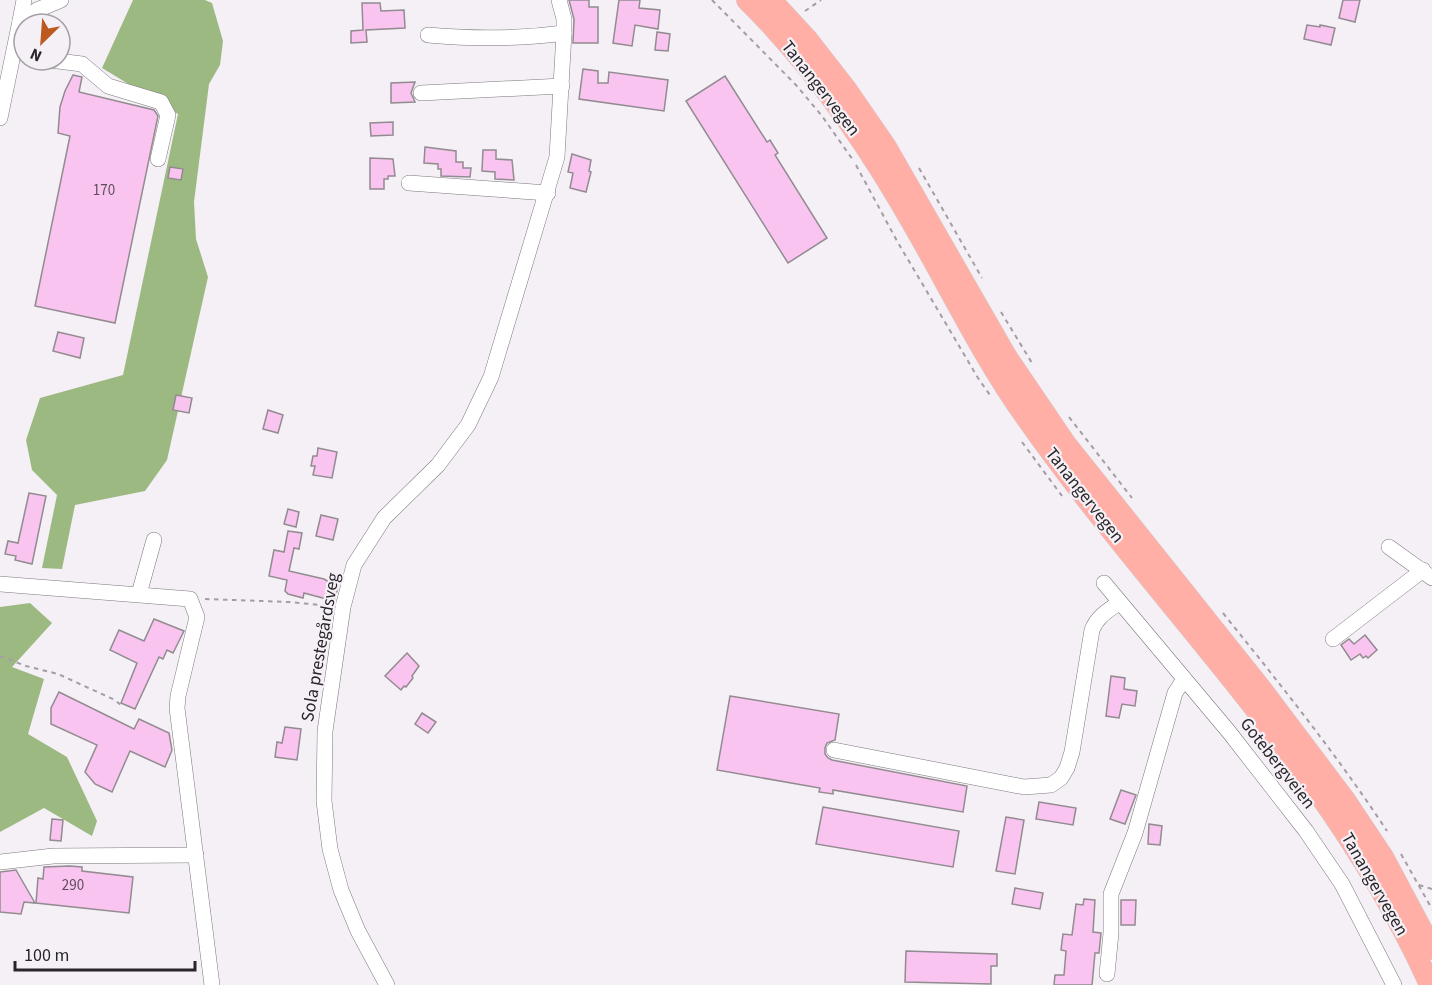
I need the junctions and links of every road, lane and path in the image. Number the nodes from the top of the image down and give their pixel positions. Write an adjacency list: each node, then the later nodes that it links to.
1 (61, 0): 7 (street)
2 (559, 0): 8 (street, Sola prestegårdsveg)
3 (747, 0): 51 (highway, Tanangervegen)
4 (771, 0): 46 (highway, Tanangervegen)
5 (821, 0): 6 (path)
6 (800, 5)
7 (34, 12)
8 (564, 33): 9 (street); 12 (street, Sola prestegårdsveg)
9 (429, 35)
10 (72, 63): 15 (street)
11 (13, 72): 14 (street)
12 (562, 86): 13 (street); 18 (street, Sola prestegårdsveg)
13 (421, 93)
14 (0, 118)
15 (158, 159)
16 (917, 165): 19 (path)
17 (410, 183): 18 (street)
18 (548, 193): 32 (street, Sola prestegårdsveg)
19 (984, 282)
20 (1000, 310): 21 (path)
21 (1037, 371)
22 (1067, 414): 23 (path)
23 (1132, 498)
24 (154, 540): 29 (street)
25 (1389, 548): 26 (street)
26 (1427, 574): 34 (street)
27 (1104, 583): 31 (street, Gotebergveien)
28 (0, 584): 29 (street)
29 (140, 594): 30 (street)
30 (190, 598): 32 (path); 41 (street)
31 (1119, 603): 36 (street, Gotebergveien); 38 (street)
32 (343, 607): 49 (street, Sola prestegårdsveg)
33 (1221, 610): 39 (path)
34 (1333, 639)
35 (0, 656): 37 (path)
36 (1184, 679): 47 (street); 50 (street, Gotebergveien)
37 (123, 707)
38 (834, 750)
39 (1392, 838)
40 (1398, 848): 43 (path)
41 (196, 855): 42 (street); 48 (street)
42 (0, 862)
43 (1419, 885): 44 (path); 45 (path)
44 (1432, 889)
45 (1432, 909)
46 (1432, 949)
47 (1107, 975)
48 (212, 985)
49 (387, 985)
50 (1394, 985)
51 (1430, 985)

